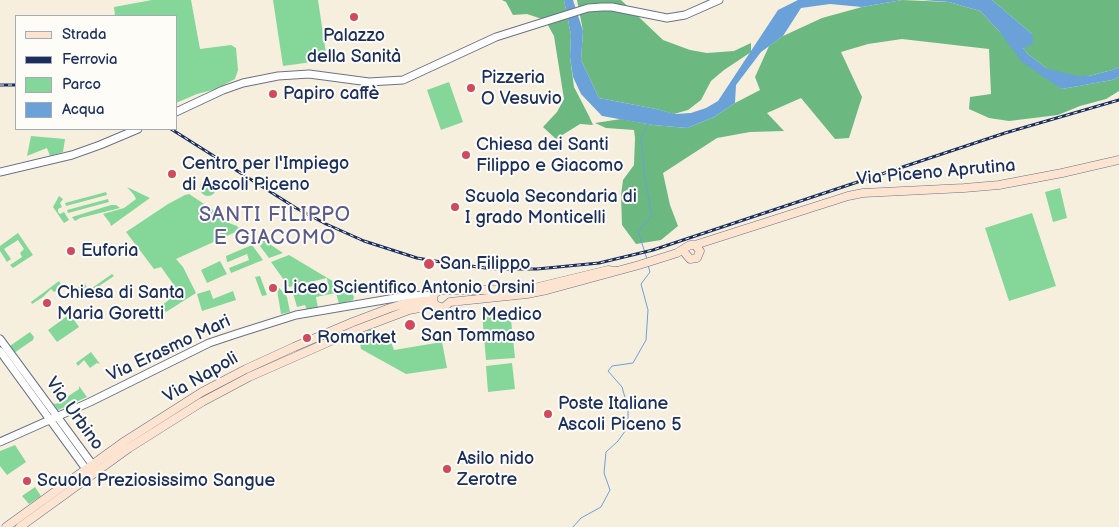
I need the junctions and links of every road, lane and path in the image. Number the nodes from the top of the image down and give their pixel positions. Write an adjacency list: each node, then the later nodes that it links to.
1 (719, 0): 2 (street)
2 (178, 111)
3 (136, 130): 5 (street)
4 (1119, 160): 6 (main road, Via Piceno Aprutina)
5 (0, 172)
6 (730, 234): 7 (main road, Via Erasmo Mari)
7 (616, 271): 8 (main road, Via Erasmo Mari); 11 (main road, Via Erasmo Mari)
8 (447, 291): 9 (main road, Via Erasmo Mari); 11 (main road)
9 (434, 298): 10 (street, Via Erasmo Mari); 11 (main road, Via Erasmo Mari); 12 (main road, Via Napoli); 19 (main road, Via Napoli)
10 (387, 299): 12 (street); 16 (street, Via Erasmo Mari)
11 (450, 302)
12 (390, 308): 18 (main road, Via Napoli)
13 (0, 339): 15 (street)
14 (0, 351): 15 (street)
15 (12, 361): 16 (street, Via Urbino)
16 (54, 418): 17 (street, Via Erasmo Mari); 18 (street, Via Urbino)
17 (0, 442)
18 (89, 466): 19 (street, Via Urbino); 20 (main road, Via Napoli)
19 (94, 473): 21 (main road, Via Napoli)
20 (6, 527)
21 (20, 527)

